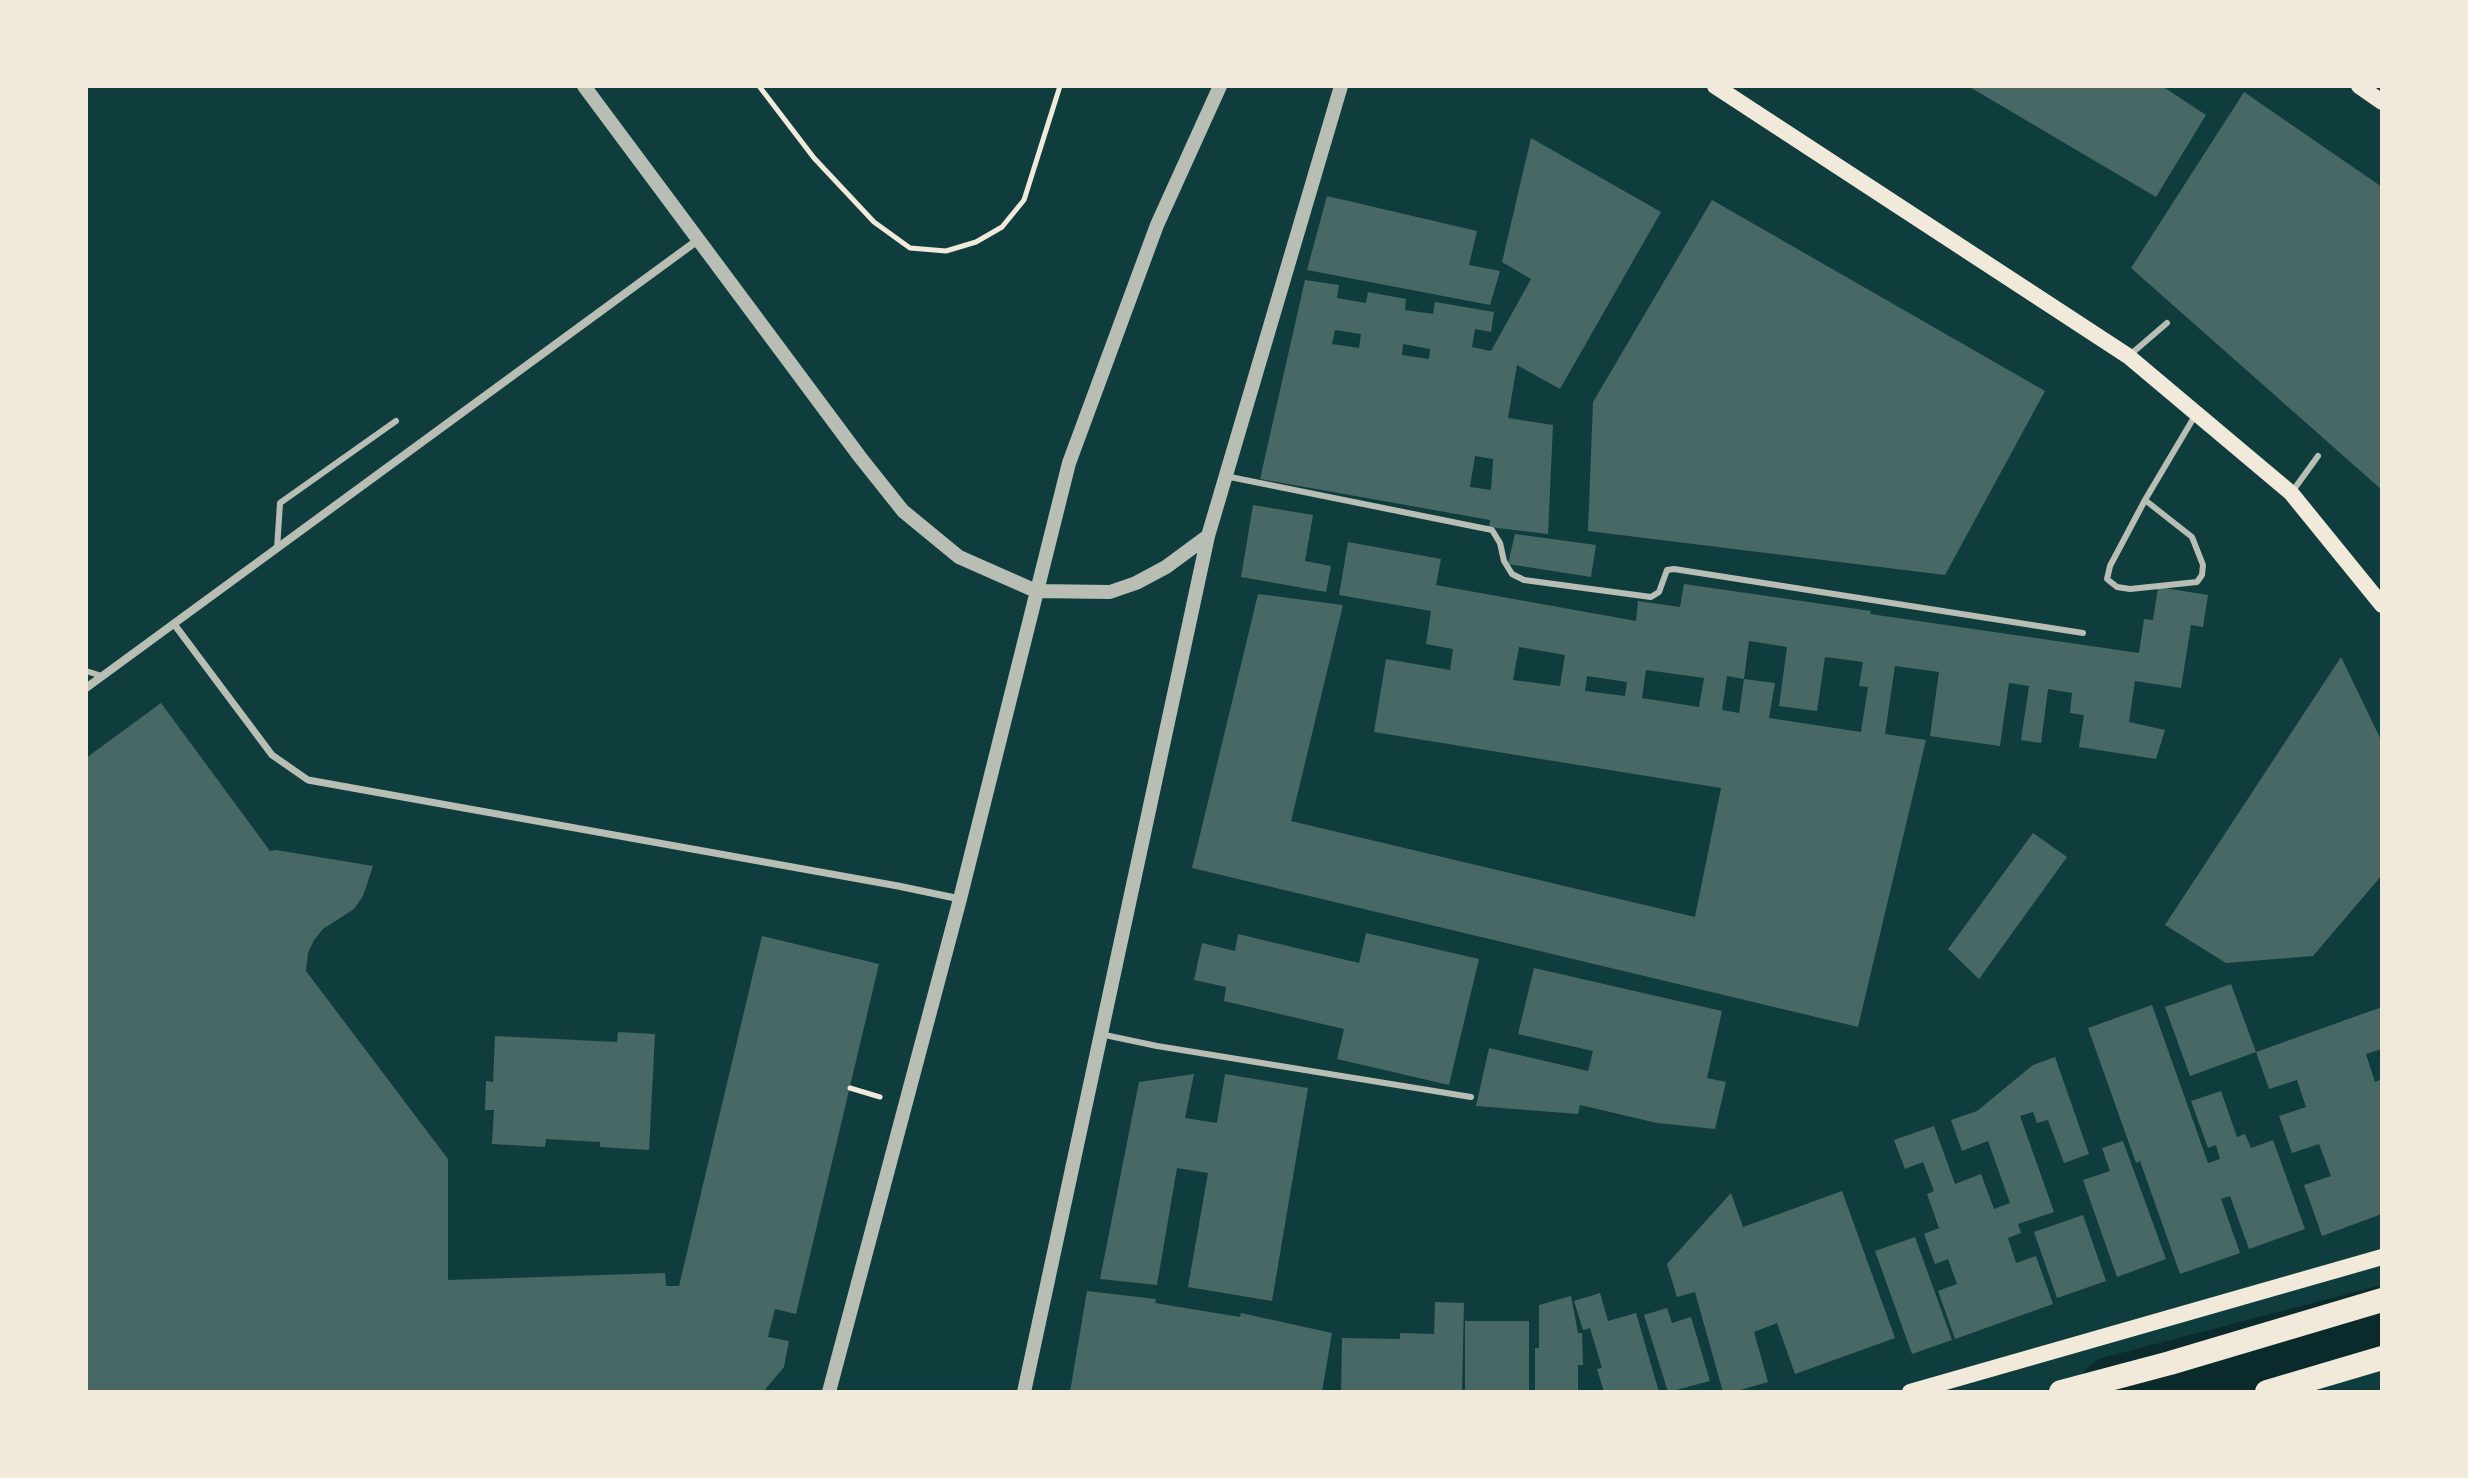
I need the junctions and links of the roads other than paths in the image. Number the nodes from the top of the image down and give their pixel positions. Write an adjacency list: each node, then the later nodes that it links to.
1 (584, 86): 7 (street)
2 (1220, 86): 18 (street)
3 (1341, 86): 13 (street)
4 (1715, 86): 9 (main road)
5 (2359, 86): 6 (main road)
6 (2380, 97)
7 (698, 240): 17 (street); 18 (street)
8 (2167, 323): 9 (lane)
9 (2128, 356): 10 (main road)
10 (2196, 414): 14 (main road); 15 (lane)
11 (396, 421): 17 (lane)
12 (2318, 456): 14 (lane)
13 (1225, 476): 16 (street); 21 (lane)
14 (2291, 493): 19 (main road)
15 (2145, 500): 15 (lane)
16 (1208, 536): 18 (street); 26 (street)
17 (277, 549): 20 (street)
18 (1036, 591): 25 (street)
19 (2382, 605)
20 (174, 624): 23 (street); 25 (street)
21 (2083, 633)
22 (86, 671): 23 (lane)
23 (102, 676): 24 (street)
24 (86, 688)
25 (960, 899): 31 (street)
26 (1100, 1034): 27 (lane); 32 (street)
27 (1471, 1097)
28 (2382, 1257): 33 (main road)
29 (2382, 1300): 34 (highway)
30 (2382, 1358): 35 (highway)
31 (829, 1392)
32 (1024, 1392)
33 (1910, 1392)
34 (2061, 1392)
35 (2267, 1392)

